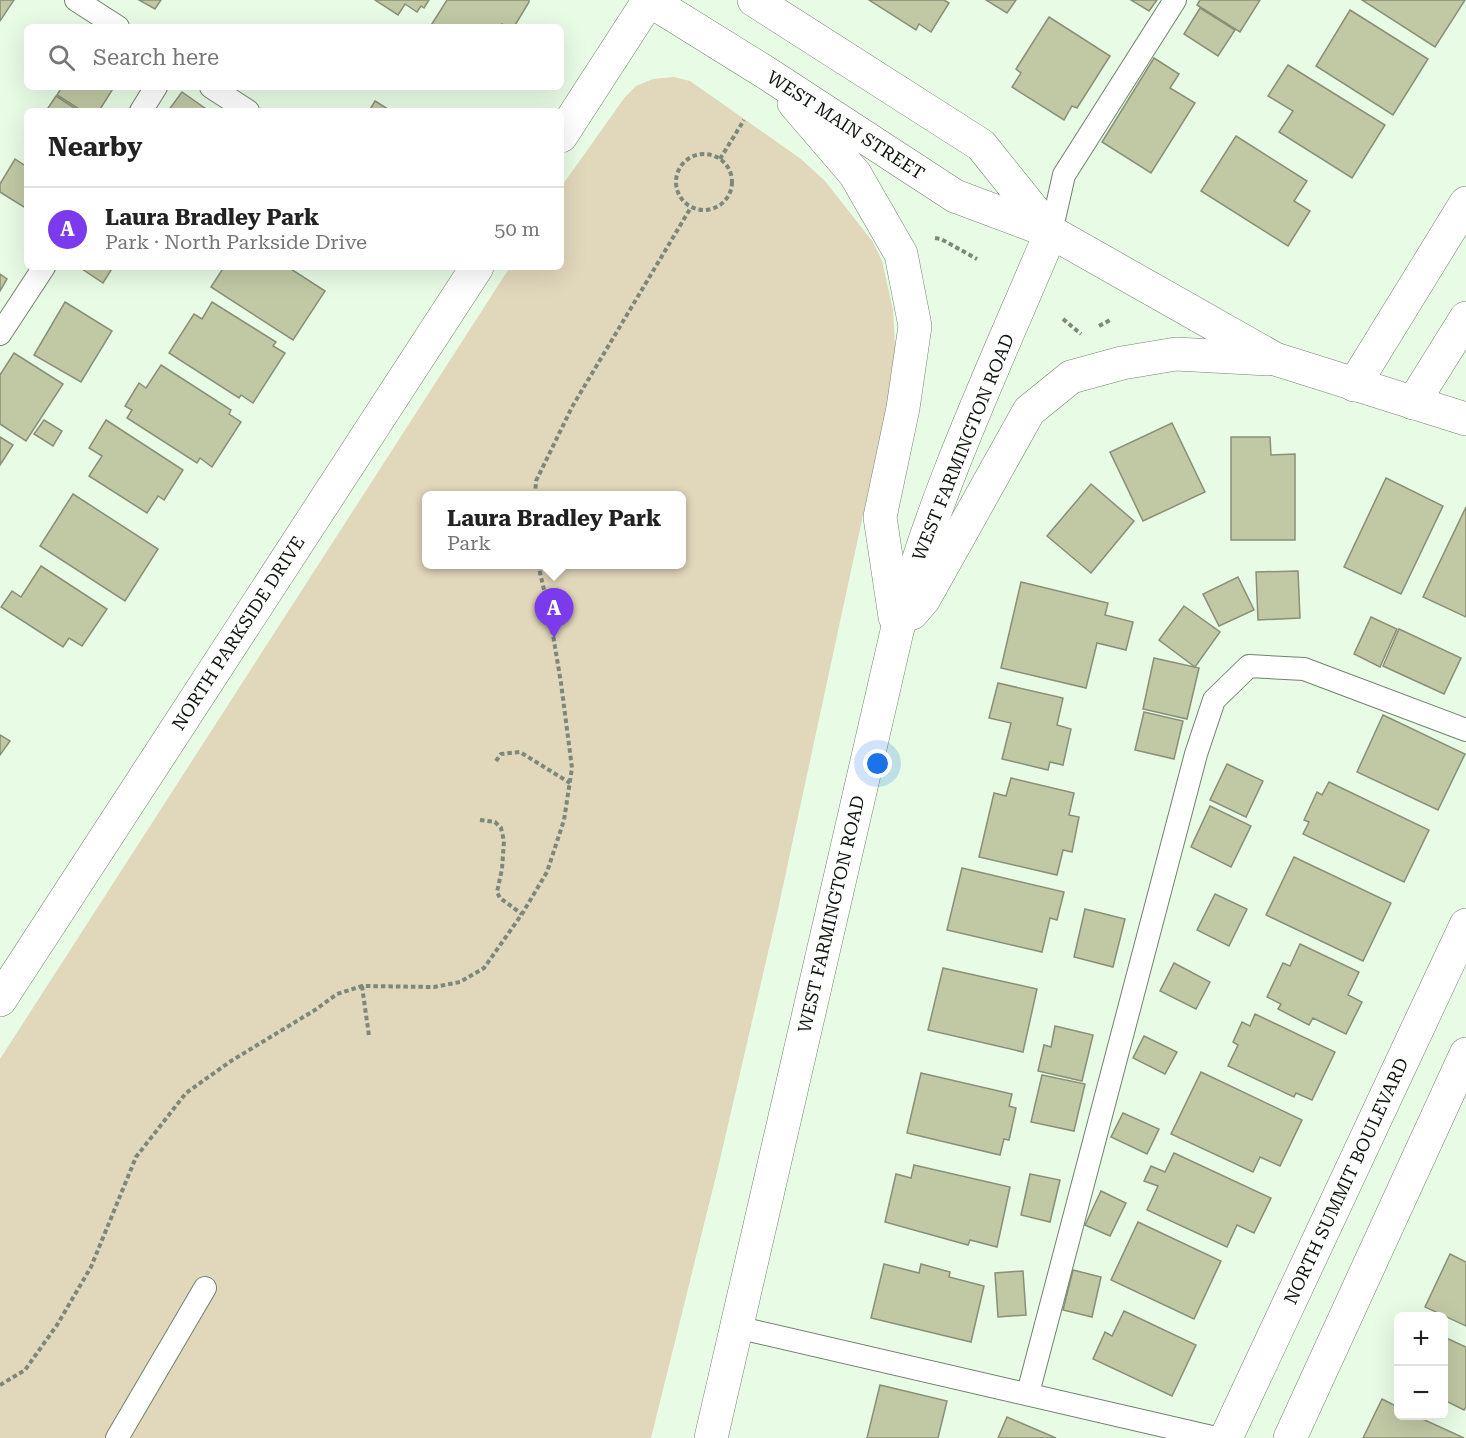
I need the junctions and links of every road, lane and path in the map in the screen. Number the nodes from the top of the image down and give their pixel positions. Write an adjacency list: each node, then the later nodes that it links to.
1 (76, 0): 5 (lane)
2 (649, 0): 6 (main road, WEST MAIN STREET); 12 (main road)
3 (754, 0): 16 (main road, WEST MAIN STREET)
4 (1175, 0): 16 (lane)
5 (113, 24)
6 (768, 74): 16 (main road, WEST MAIN STREET); 31 (main road)
7 (154, 90): 9 (lane)
8 (216, 90): 10 (lane)
9 (143, 108)
10 (243, 108)
11 (744, 120): 13 (path)
12 (564, 131)
13 (720, 159): 15 (path); 15 (path)
14 (1466, 203): 26 (main road)
15 (690, 208): 29 (path)
16 (1051, 232): 25 (main road, WEST MAIN STREET); 31 (main road, WEST FARMINGTON ROAD)
17 (941, 238): 18 (path)
18 (977, 259)
19 (42, 270): 23 (lane)
20 (475, 270): 39 (main road, NORTH PARKSIDE DRIVE)
21 (1466, 318): 27 (main road)
22 (1063, 319): 24 (path)
23 (0, 334)
24 (1083, 335)
25 (1275, 359): 26 (main road, WEST MAIN STREET); 31 (main road)
26 (1354, 385): 27 (main road, WEST MAIN STREET)
27 (1413, 403): 28 (main road, WEST MAIN STREET)
28 (1466, 419)
29 (535, 491)
30 (539, 569): 34 (path)
31 (897, 631): 43 (main road, WEST FARMINGTON ROAD)
32 (1466, 730): 45 (lane)
33 (496, 761): 34 (path)
34 (570, 783): 36 (path)
35 (480, 820): 36 (path)
36 (522, 914): 38 (path)
37 (1466, 925): 49 (main road, NORTH SUMMIT BOULEVARD)
38 (362, 986): 40 (path); 44 (path)
39 (0, 1000)
40 (369, 1036)
41 (1466, 1054): 50 (main road)
42 (205, 1288): 46 (lane)
43 (736, 1327): 45 (lane); 47 (main road, WEST FARMINGTON ROAD)
44 (0, 1385)
45 (1028, 1393): 48 (lane)
46 (117, 1438)
47 (711, 1438)
48 (1216, 1438)
49 (1226, 1438)
50 (1290, 1438)

